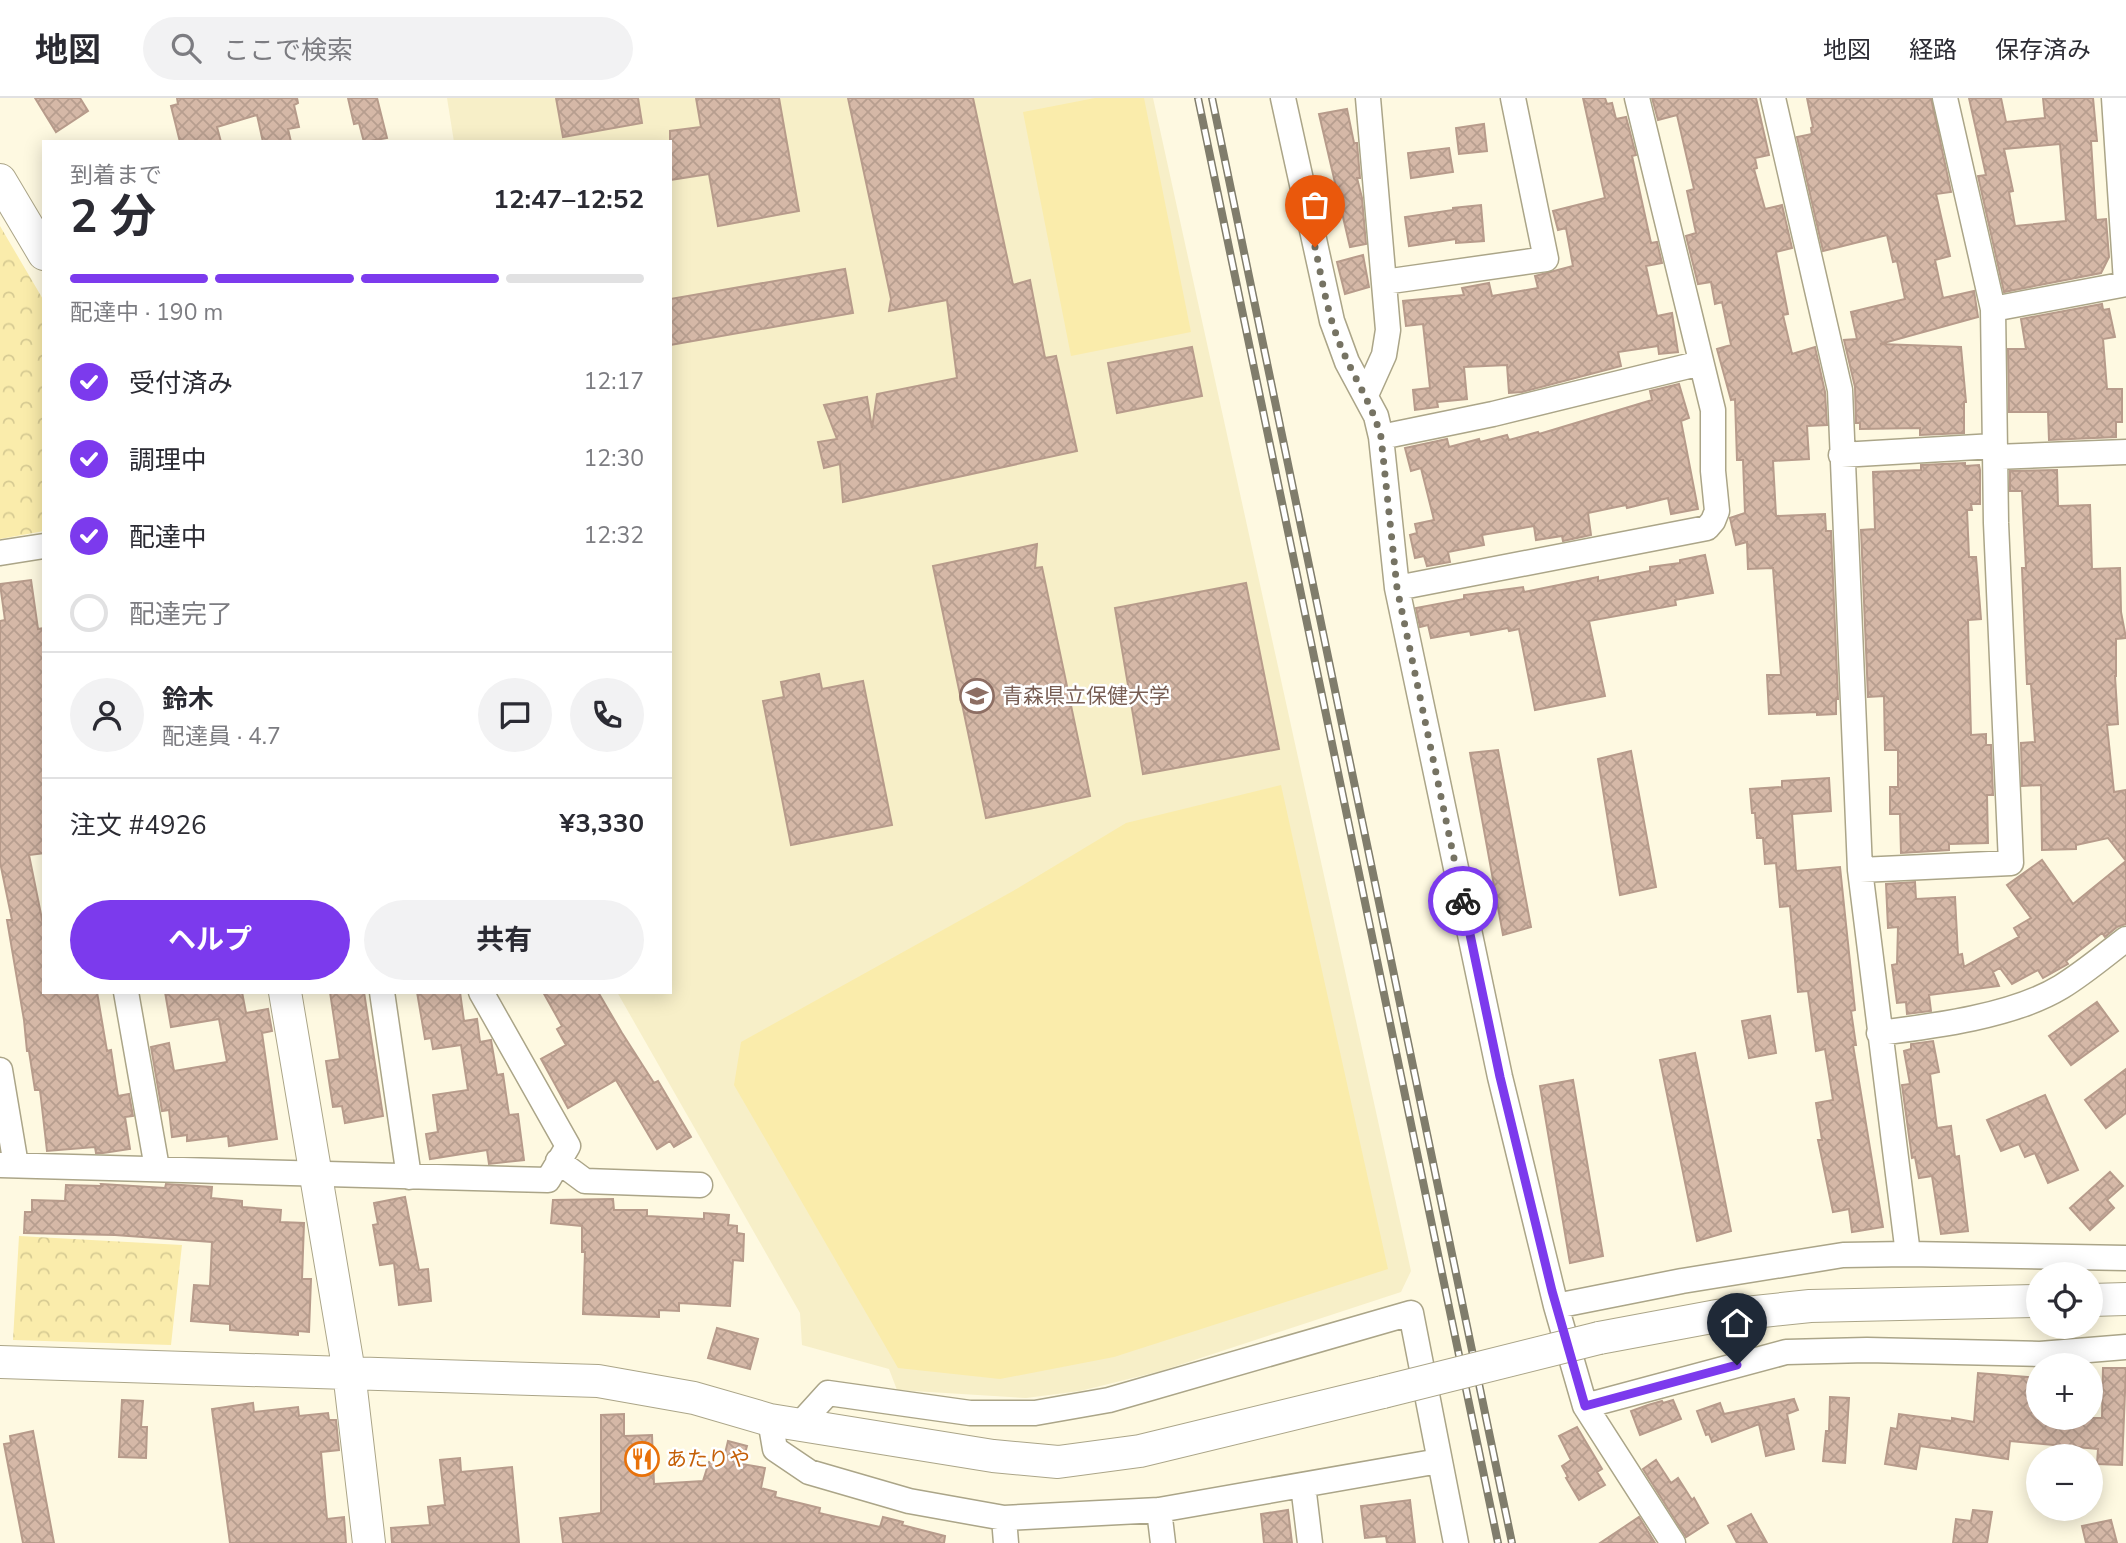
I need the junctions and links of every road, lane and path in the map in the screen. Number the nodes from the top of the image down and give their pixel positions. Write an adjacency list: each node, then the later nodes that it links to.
1 (1283, 98): 15 (street)
2 (1368, 98): 11 (street)
3 (1513, 98): 11 (street)
4 (1637, 98): 14 (street)
5 (1773, 98): 19 (street)
6 (1945, 98): 13 (street)
7 (2114, 98): 12 (street)
8 (0, 180): 9 (street)
9 (9, 212): 10 (street)
10 (42, 252)
11 (1384, 282): 15 (street)
12 (2126, 283): 13 (street)
13 (1993, 309): 17 (street)
14 (1701, 363): 16 (street); 22 (street)
15 (1366, 395): 16 (street)
16 (1381, 437): 22 (street)
17 (1994, 452): 18 (street); 19 (street); 23 (street)
18 (2126, 453)
19 (1841, 455): 23 (street)
20 (42, 546): 21 (street)
21 (0, 553)
22 (1397, 588): 42 (street)
23 (1860, 870): 29 (street)
24 (2126, 939): 29 (street)
25 (126, 994): 33 (street)
26 (285, 994): 34 (street)
27 (382, 994): 35 (street)
28 (482, 994): 31 (street)
29 (1879, 1033): 37 (street)
30 (0, 1070): 32 (street)
31 (558, 1161): 35 (street); 36 (street)
32 (8, 1165): 33 (street)
33 (157, 1168): 34 (street)
34 (316, 1172): 35 (street); 45 (street)
35 (409, 1177)
36 (700, 1185)
37 (1908, 1254): 38 (street); 42 (street)
38 (2126, 1258)
39 (2126, 1299): 40 (street)
40 (2103, 1300)
41 (2026, 1301): 47 (street, bridge)
42 (1556, 1307): 46 (street)
43 (2126, 1347): 46 (street)
44 (0, 1362): 45 (street)
45 (349, 1372): 47 (street); 52 (street)
46 (1585, 1406): 57 (street)
47 (784, 1422): 48 (street); 51 (street)
48 (1439, 1461): 49 (street); 56 (street)
49 (1303, 1485): 50 (street); 55 (street)
50 (1159, 1510): 51 (street); 54 (street)
51 (1004, 1518): 53 (street)
52 (369, 1543)
53 (1006, 1543)
54 (1163, 1543)
55 (1310, 1543)
56 (1456, 1543)
57 (1673, 1543)

